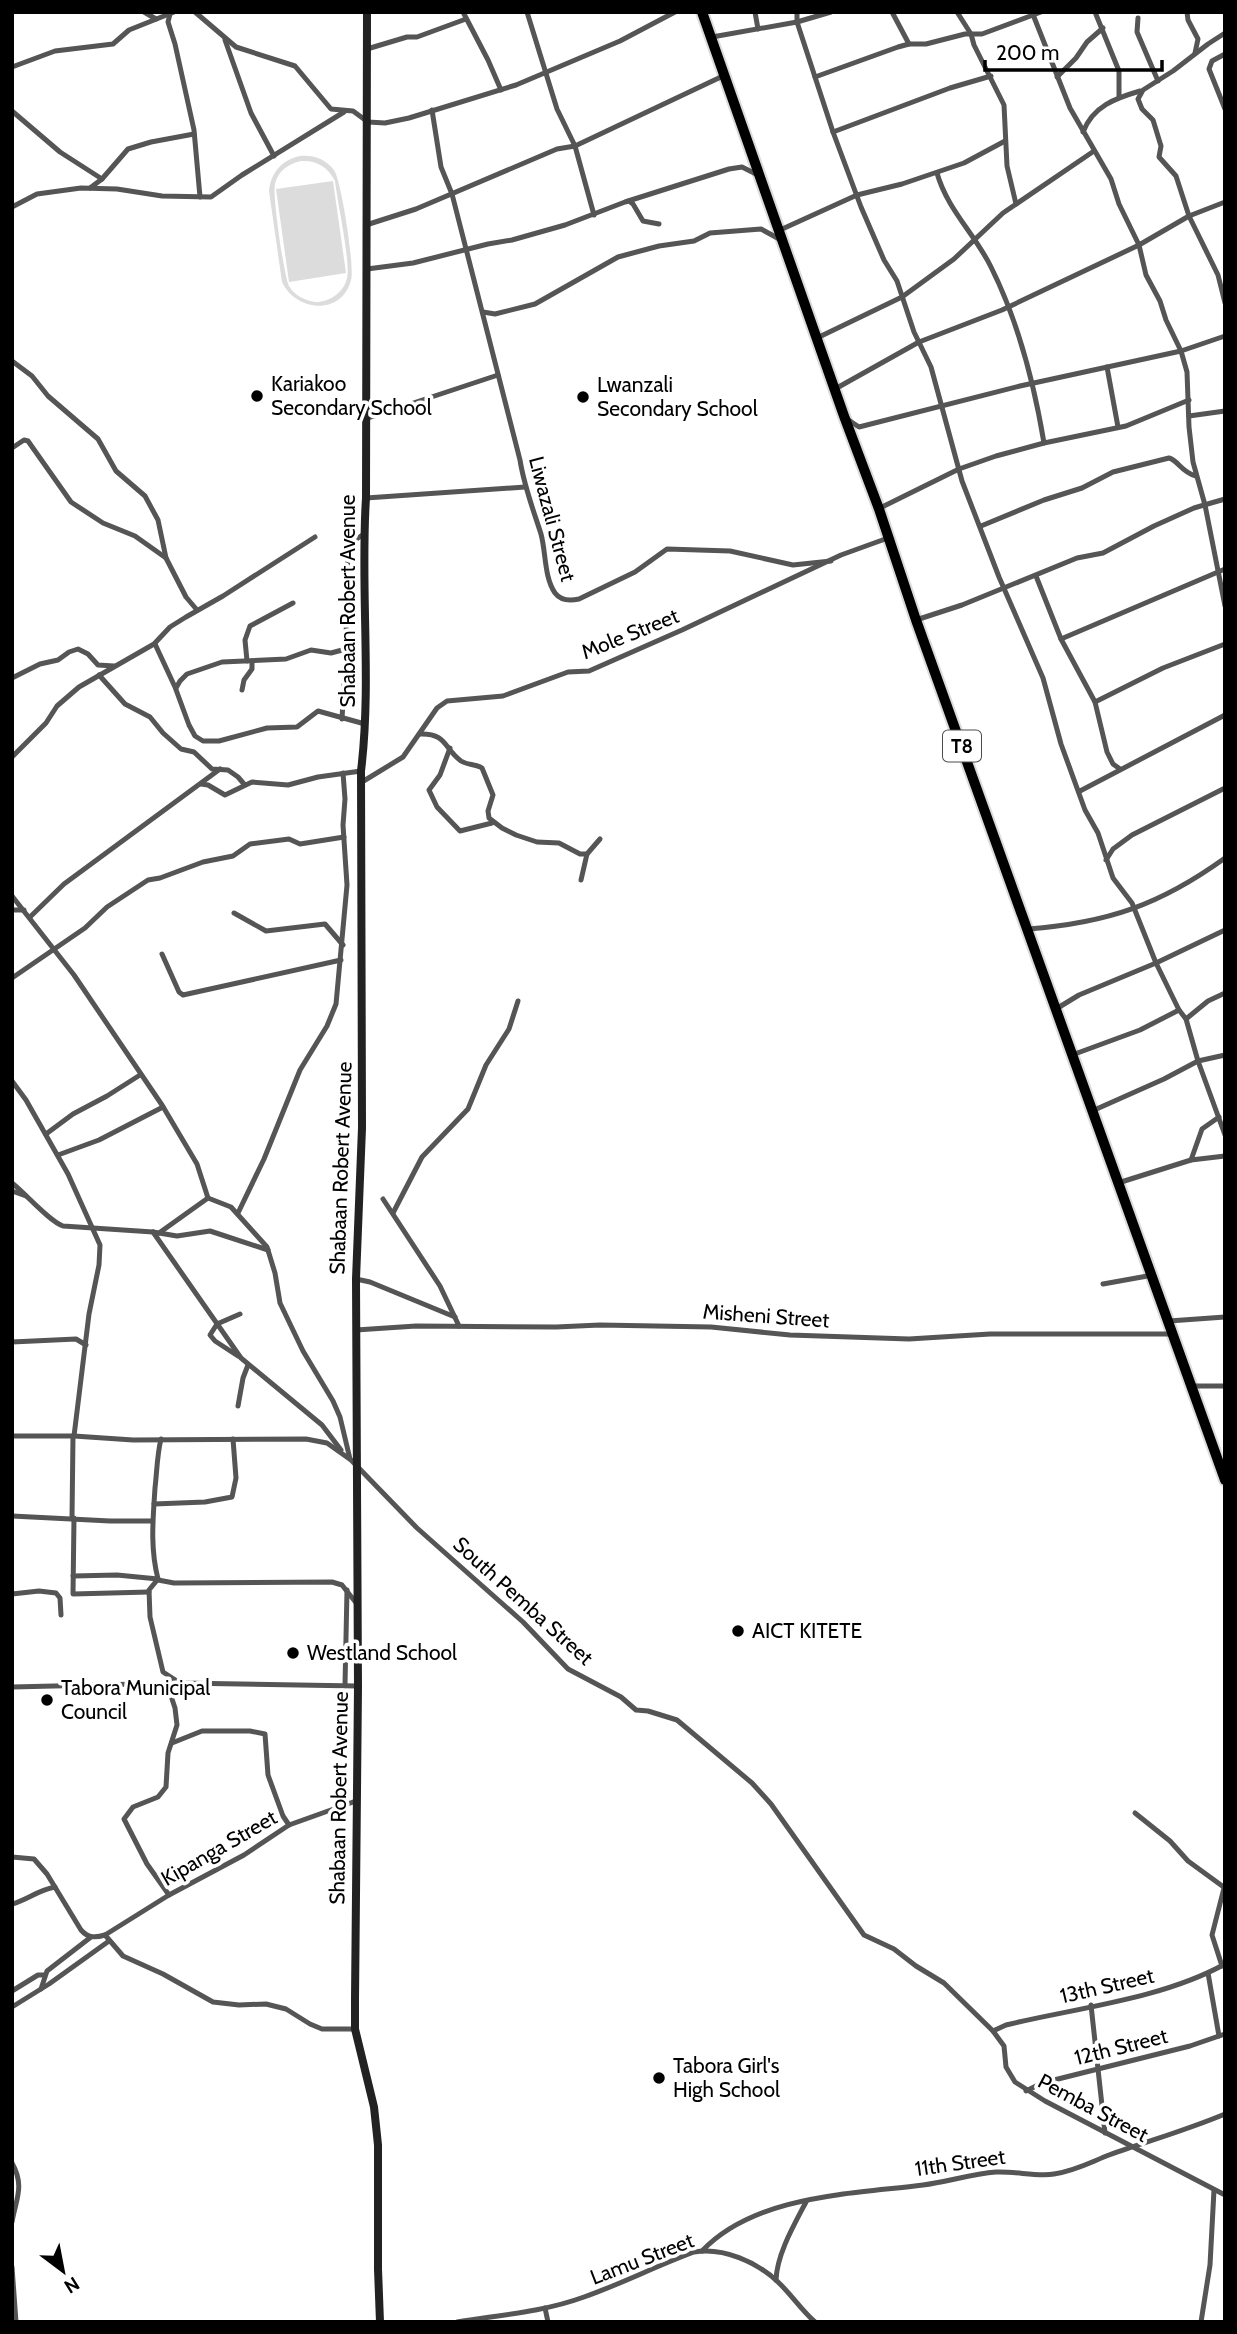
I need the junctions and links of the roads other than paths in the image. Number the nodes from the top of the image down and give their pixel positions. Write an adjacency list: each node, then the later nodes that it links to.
1 (144, 12): 18 (street)
2 (195, 12): 27 (street)
3 (366, 12): 29 (street, Shabaan Robert Avenue)
4 (463, 12): 19 (street)
5 (527, 12): 33 (street)
6 (675, 12): 33 (street)
7 (702, 12): 26 (highway, T8)
8 (755, 12): 23 (street)
9 (797, 12): 21 (street)
10 (831, 12): 21 (street)
11 (892, 12): 28 (street)
12 (957, 12): 25 (street)
13 (1041, 12): 17 (street)
14 (1095, 12): 22 (street)
15 (1187, 12): 30 (street)
16 (168, 14): 18 (street); 51 (street)
17 (1033, 14): 25 (street); 37 (street)
18 (156, 19): 32 (street)
19 (466, 19): 29 (street); 39 (street)
20 (1138, 19): 38 (street)
21 (797, 22): 23 (street); 36 (street)
22 (1103, 28): 37 (street); 41 (street)
23 (758, 29): 26 (street)
24 (1225, 33): 30 (street)
25 (971, 34): 28 (street); 35 (street)
26 (712, 37): 34 (highway, T8)
27 (225, 40): 42 (street); 55 (street)
28 (909, 44): 36 (street)
29 (367, 49): 48 (street, Shabaan Robert Avenue)
30 (1195, 53): 38 (street)
31 (1225, 54): 43 (street)
32 (12, 67)
33 (546, 73): 39 (street); 53 (street)
34 (723, 76): 53 (street); 57 (highway, T8)
35 (991, 76): 49 (street); 52 (street)
36 (815, 77): 49 (street)
37 (1057, 77): 50 (street)
38 (1158, 81): 40 (street)
39 (501, 90): 44 (street)
40 (1143, 90): 41 (street); 68 (street)
41 (1119, 97): 50 (street)
42 (322, 100): 46 (street); 47 (street)
43 (1225, 109)
44 (432, 110): 48 (street); 60 (street, Liwazali Street)
45 (12, 111): 58 (street)
46 (345, 111): 47 (street); 48 (street)
47 (331, 120): 55 (street)
48 (368, 122): 70 (street, Shabaan Robert Avenue)
49 (833, 132): 61 (street)
50 (1083, 132): 54 (street)
51 (194, 134): 58 (street); 62 (street)
52 (1005, 141): 56 (street); 65 (street)
53 (575, 146): 60 (street); 67 (street)
54 (1094, 151): 65 (street); 73 (street)
55 (274, 156): 62 (street)
56 (937, 173): 61 (street); 72 (street)
57 (761, 177): 63 (street); 71 (highway, T8)
58 (102, 179): 59 (street)
59 (90, 188): 62 (street); 66 (street)
60 (452, 194): 70 (street); 74 (street, Liwazali Street)
61 (857, 195): 71 (street); 76 (street)
62 (200, 197)
63 (629, 201): 67 (street); 69 (street)
64 (1225, 202): 68 (street)
65 (1016, 204): 72 (street)
66 (12, 207)
67 (594, 215): 74 (street)
68 (1189, 216): 73 (street); 77 (street)
69 (659, 224)
70 (366, 225): 75 (street, Shabaan Robert Avenue)
71 (782, 236): 79 (street); 81 (highway, T8)
72 (973, 239): 76 (street); 78 (street)
73 (1139, 245): 78 (street); 83 (street)
74 (466, 250): 75 (street); 79 (street, Liwazali Street)
75 (367, 269): 94 (street, Shabaan Robert Avenue)
76 (902, 298): 81 (street); 82 (street)
77 (1225, 303)
78 (1008, 308): 82 (street); 87 (street)
79 (483, 312): 86 (street, Liwazali Street)
80 (1225, 336): 83 (street)
81 (817, 338): 88 (highway, T8)
82 (919, 342): 88 (street); 90 (street)
83 (1181, 351): 85 (street); 89 (street)
84 (12, 361): 109 (street)
85 (1107, 367): 87 (street); 95 (street)
86 (498, 375): 94 (street); 100 (street, Liwazali Street)
87 (1032, 384): 90 (street); 96 (street)
88 (835, 388): 92 (highway, T8)
89 (1189, 400): 93 (street); 95 (street)
90 (943, 407): 92 (street); 98 (street)
91 (1225, 411): 93 (street)
92 (844, 416): 104 (highway, T8)
93 (1189, 416): 99 (street)
94 (365, 419): 101 (street, Shabaan Robert Avenue)
95 (1118, 427): 96 (street)
96 (1044, 443): 98 (street)
97 (12, 448): 109 (street)
98 (959, 469): 104 (street); 105 (street)
99 (1196, 476): 103 (street); 105 (street)
100 (525, 487): 101 (street); 110 (street, Liwazali Street)
101 (366, 498): 106 (street, Shabaan Robert Avenue)
102 (1225, 499): 103 (street)
103 (1205, 505): 112 (street); 113 (street)
104 (879, 509): 108 (highway, T8)
105 (981, 526): 114 (street)
106 (364, 534): 122 (street); 132 (street, Shabaan Robert Avenue)
107 (315, 537): 117 (street)
108 (889, 538): 110 (street, Mole Street); 118 (highway, T8)
109 (166, 558): 117 (street)
110 (831, 561): 133 (street, Mole Street)
111 (1225, 569): 112 (street)
112 (1218, 572): 116 (street); 119 (street)
113 (1036, 576): 114 (street); 119 (street)
114 (1003, 587): 118 (street); 144 (street)
115 (293, 603): 123 (street)
116 (1225, 606)
117 (197, 610): 120 (street)
118 (916, 620): 158 (highway, T8)
119 (1061, 639): 129 (street)
120 (155, 644): 124 (street); 127 (street)
121 (1225, 644): 129 (street)
122 (346, 649): 123 (street); 131 (street)
123 (249, 661): 127 (street); 128 (street)
124 (117, 666): 125 (street); 126 (street)
125 (99, 675): 135 (street); 136 (street)
126 (12, 678)
127 (176, 689): 131 (street)
128 (242, 690)
129 (1095, 702): 137 (street)
130 (1225, 715): 137 (street)
131 (342, 719): 132 (street)
132 (365, 724): 138 (street, Shabaan Robert Avenue)
133 (420, 734): 134 (street); 140 (street, Mole Street)
134 (450, 748): 145 (street); 145 (street)
135 (12, 757)
136 (220, 769): 141 (street); 142 (street)
137 (1120, 769): 144 (street)
138 (361, 771): 139 (street); 140 (street, Shabaan Robert Avenue)
139 (343, 772): 142 (street); 146 (street)
140 (362, 782): 196 (street, Shabaan Robert Avenue)
141 (201, 784): 142 (street); 157 (street)
142 (244, 784)
143 (1225, 788): 150 (street)
144 (1080, 791): 150 (street)
145 (495, 823): 148 (street)
146 (344, 837): 160 (street); 161 (street)
147 (600, 839): 148 (street)
148 (587, 854): 151 (street)
149 (1225, 858): 153 (street)
150 (1106, 859): 153 (street)
151 (581, 880)
152 (12, 896): 155 (street)
153 (1134, 908): 158 (street); 164 (street)
154 (12, 910): 155 (street)
155 (24, 910): 157 (street)
156 (234, 914): 160 (street)
157 (30, 917): 161 (street)
158 (1028, 929): 168 (highway, T8)
159 (1225, 930): 164 (street)
160 (343, 945): 163 (street)
161 (54, 950): 165 (street); 174 (street)
162 (162, 954): 163 (street)
163 (341, 960): 190 (street)
164 (1156, 963): 168 (street); 169 (street)
165 (12, 978)
166 (1225, 993): 170 (street)
167 (518, 1002): 191 (street)
168 (1056, 1009): 171 (highway, T8)
169 (1179, 1010): 170 (street); 171 (street)
170 (1186, 1019): 173 (street)
171 (1072, 1055): 177 (highway, T8)
172 (1225, 1055): 173 (street)
173 (1198, 1061): 177 (street); 178 (street)
174 (140, 1075): 176 (street); 179 (street)
175 (12, 1081): 179 (street)
176 (163, 1107): 181 (street); 188 (street)
177 (1092, 1111): 185 (highway, T8)
178 (1222, 1120): 180 (street); 183 (street)
179 (46, 1134): 181 (street)
180 (1225, 1135)
181 (58, 1156): 192 (street)
182 (1225, 1156): 183 (street)
183 (1191, 1160): 185 (street)
184 (12, 1183): 187 (street)
185 (1118, 1183): 195 (highway, T8)
186 (13, 1192): 187 (street)
187 (30, 1197): 192 (street)
188 (208, 1198): 190 (street); 193 (street)
189 (383, 1199): 191 (street)
190 (238, 1213): 194 (street)
191 (393, 1213): 199 (street)
192 (93, 1228): 193 (street); 207 (street)
193 (156, 1232): 194 (street); 202 (street)
194 (269, 1250): 218 (street)
195 (1153, 1275): 197 (street); 201 (highway, T8)
196 (355, 1279): 199 (street); 204 (street, Shabaan Robert Avenue)
197 (1103, 1284)
198 (240, 1314): 202 (street)
199 (455, 1317): 203 (street)
200 (1225, 1317): 201 (street)
201 (1169, 1321): 205 (highway, T8)
202 (217, 1324): 208 (street); 208 (street)
203 (459, 1326): 204 (street, Misheni Street); 205 (street, Misheni Street)
204 (356, 1330): 218 (street, Shabaan Robert Avenue)
205 (1174, 1334): 210 (highway, T8)
206 (12, 1342): 207 (street)
207 (86, 1345): 214 (street)
208 (241, 1358): 209 (street)
209 (248, 1365): 212 (street); 217 (street)
210 (1191, 1386): 211 (street); 219 (highway, T8)
211 (1225, 1386)
212 (238, 1406)
213 (12, 1436): 214 (street)
214 (74, 1436): 215 (street); 222 (street)
215 (162, 1439): 216 (street); 220 (street)
216 (233, 1439): 217 (street); 220 (street)
217 (344, 1455): 218 (street, South Pemba Street)
218 (354, 1463): 229 (street, Shabaan Robert Avenue); 239 (street, South Pemba Street)
219 (1225, 1480)
220 (153, 1504): 223 (street)
221 (12, 1516): 222 (street)
222 (73, 1518): 223 (street); 224 (street)
223 (151, 1521): 225 (street)
224 (73, 1576): 225 (street); 227 (street)
225 (158, 1580): 226 (street); 227 (street)
226 (347, 1590): 229 (street); 233 (street)
227 (149, 1592): 231 (street)
228 (12, 1594): 230 (street)
229 (357, 1604): 234 (street, Shabaan Robert Avenue)
230 (61, 1615)
231 (180, 1683): 232 (street); 233 (street)
232 (167, 1684): 235 (street); 236 (street)
233 (345, 1685): 234 (street)
234 (358, 1686): 237 (street, Shabaan Robert Avenue)
235 (12, 1687)
236 (170, 1744): 240 (street); 244 (street)
237 (356, 1801): 240 (street, Kipanga Street); 255 (street, Shabaan Robert Avenue)
238 (1135, 1813): 243 (street)
239 (777, 1814): 256 (street, Pemba Street)
240 (289, 1825): 244 (street, Kipanga Street)
241 (12, 1857): 242 (street)
242 (55, 1887): 245 (street); 246 (street)
243 (1225, 1888): 248 (street)
244 (169, 1895): 247 (street, Kipanga Street)
245 (12, 1904)
246 (91, 1937): 247 (street, Kipanga Street); 250 (street)
247 (107, 1938): 251 (street); 255 (street)
248 (1223, 1965): 249 (street, 13th Street)
249 (1208, 1973): 253 (street, 13th Street); 257 (street)
250 (45, 1975): 251 (street); 252 (street)
251 (41, 1989): 254 (street)
252 (12, 1991)
253 (1091, 2005): 256 (street, 13th Street); 258 (street)
254 (12, 2007)
255 (355, 2029): 274 (street, Shabaan Robert Avenue)
256 (993, 2031): 259 (street, Pemba Street)
257 (1222, 2035): 258 (street, 12th Street)
258 (1098, 2070): 259 (street, 12th Street); 261 (street)
259 (1026, 2091): 261 (street, Pemba Street)
260 (1225, 2114): 262 (street, 11th Street)
261 (1105, 2133): 262 (street, Pemba Street)
262 (1133, 2147): 264 (street, Pemba Street); 266 (street, 11th Street)
263 (12, 2163): 267 (street)
264 (1214, 2190): 265 (street, Pemba Street); 278 (street)
265 (1225, 2195)
266 (806, 2202): 268 (street, 11th Street); 270 (street)
267 (12, 2222)
268 (702, 2251): 270 (street, Lamu Street); 271 (street, Lamu Street)
269 (12, 2267): 273 (street)
270 (776, 2280): 277 (street, Lamu Street)
271 (545, 2308): 272 (street, Lamu Street); 276 (street)
272 (482, 2320): 275 (street, Lamu Street)
273 (16, 2322)
274 (380, 2322)
275 (457, 2322)
276 (548, 2322)
277 (815, 2322)
278 (1201, 2322)

